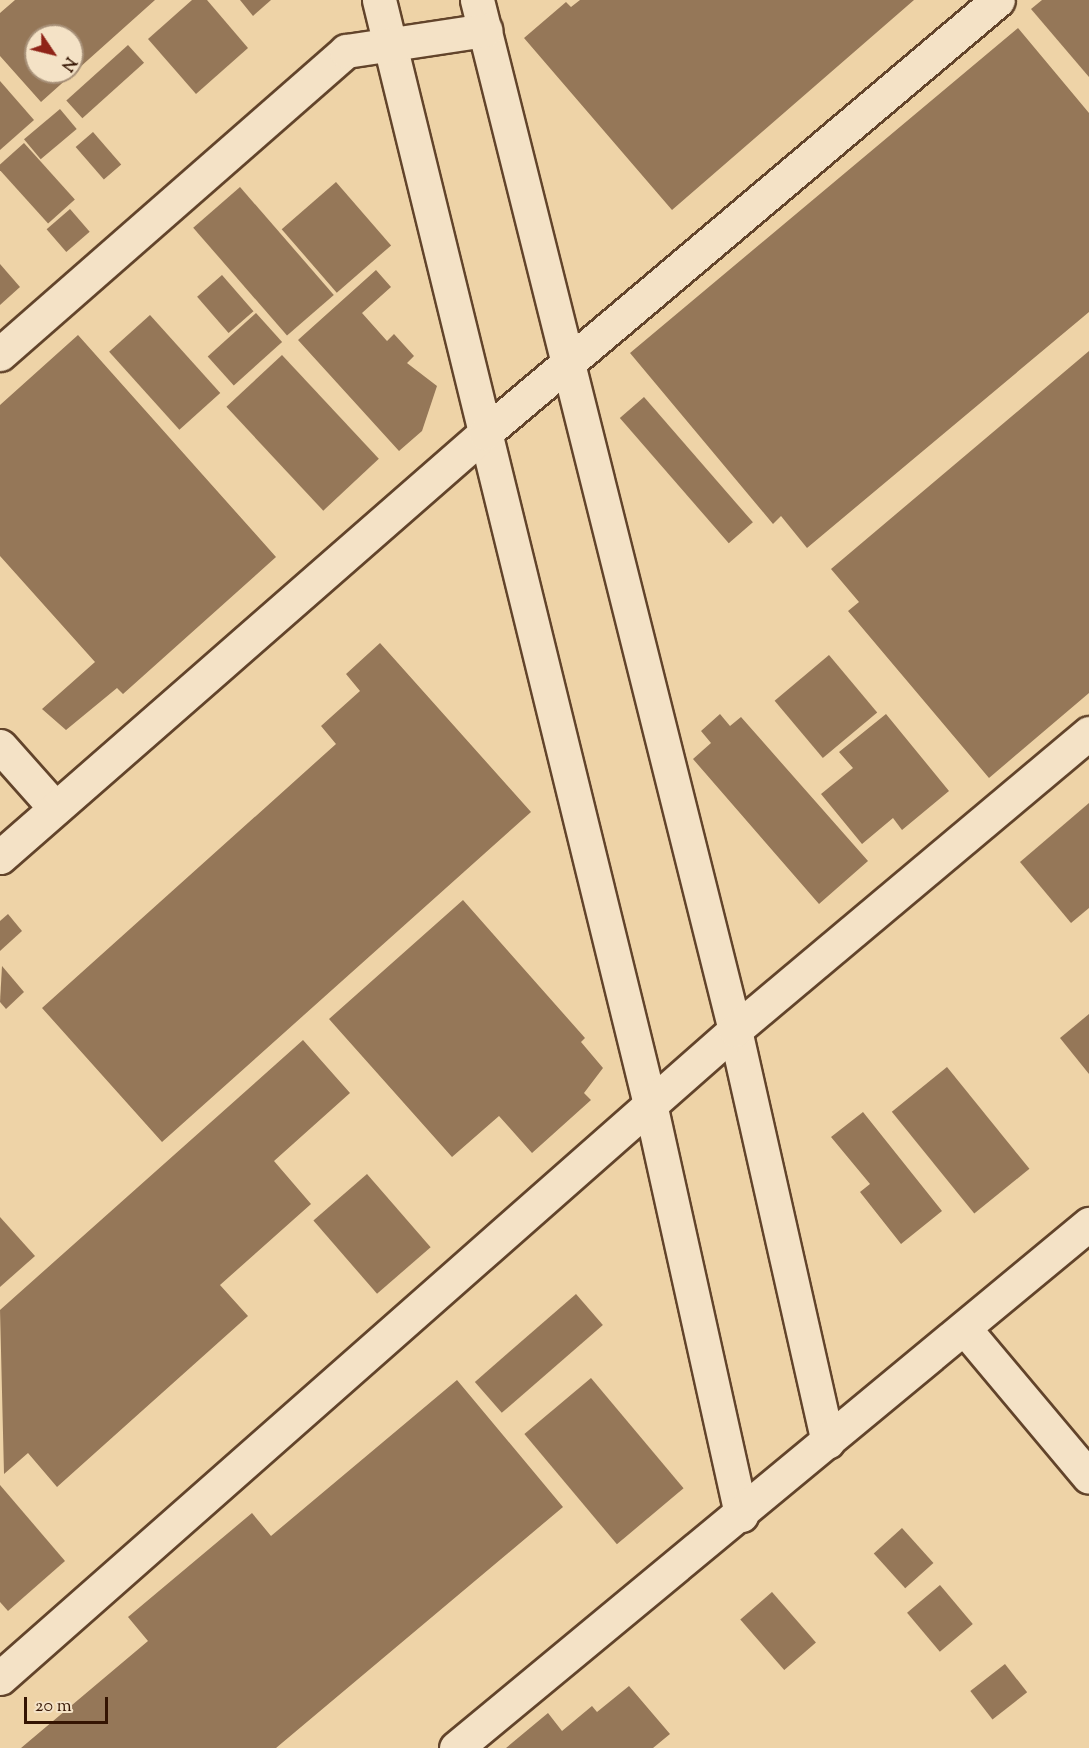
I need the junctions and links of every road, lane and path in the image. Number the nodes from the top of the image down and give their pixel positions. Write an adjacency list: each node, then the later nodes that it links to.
1 (379, 0): 4 (street)
2 (998, 0): 6 (street)
3 (481, 15): 4 (street); 6 (street)
4 (391, 42): 5 (street); 7 (street)
5 (0, 354)
6 (567, 368): 7 (street); 12 (street)
7 (485, 433): 10 (street); 13 (street)
8 (1089, 733): 12 (street)
9 (0, 746): 10 (street)
10 (55, 808): 11 (street)
11 (0, 857)
12 (735, 1030): 13 (street); 16 (street)
13 (651, 1108): 18 (street); 19 (street)
14 (1089, 1224): 15 (street)
15 (964, 1328): 16 (street); 17 (street)
16 (828, 1442): 18 (street)
17 (1089, 1477)
18 (741, 1515): 20 (street)
19 (0, 1678)
20 (456, 1748)

